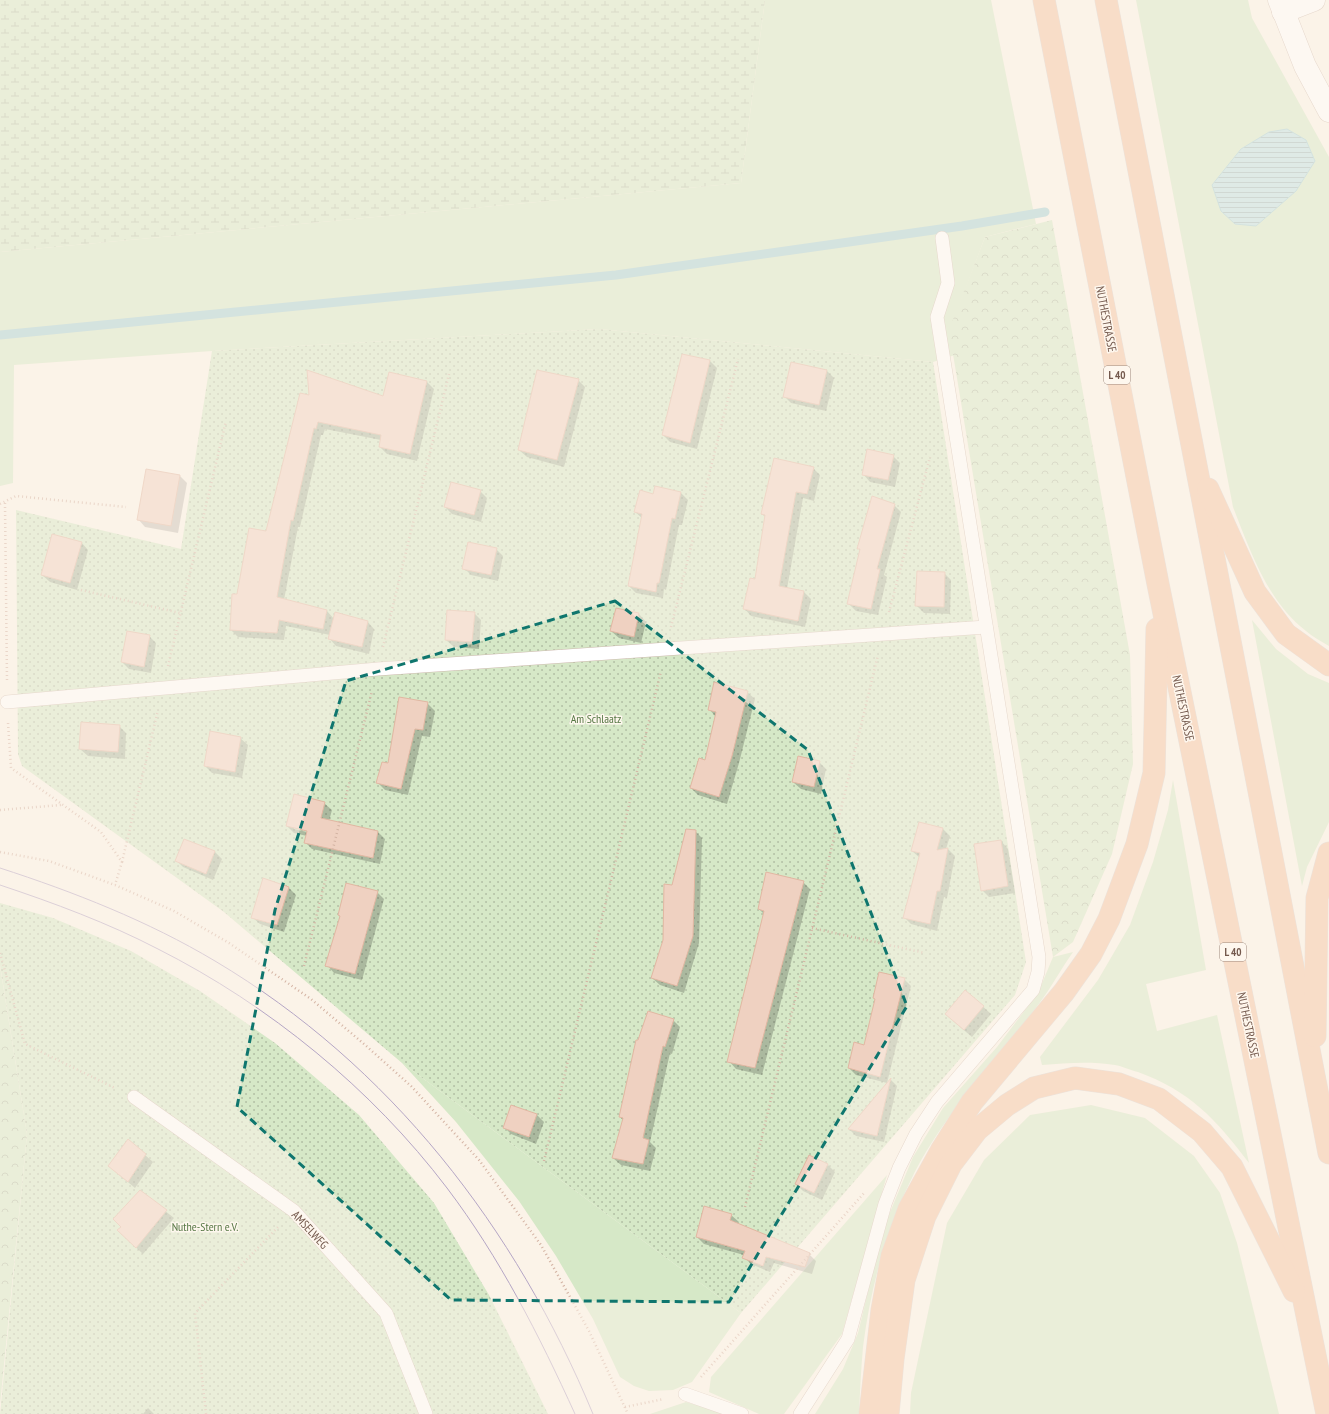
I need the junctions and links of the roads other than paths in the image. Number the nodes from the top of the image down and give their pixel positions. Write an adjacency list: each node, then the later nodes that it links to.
1 (1044, 0): 8 (highway, NUTHESTRASSE / L 40)
2 (1106, 0): 7 (highway)
3 (1314, 0): 4 (street)
4 (1281, 6): 5 (street)
5 (1329, 111)
6 (942, 238): 9 (lane)
7 (1194, 460): 10 (highway); 13 (highway)
8 (1158, 584): 16 (highway, NUTHESTRASSE / L 40); 21 (highway)
9 (986, 627): 11 (lane); 20 (lane)
10 (1329, 665)
11 (7, 702)
12 (1329, 853): 13 (highway)
13 (1314, 1081): 15 (highway)
14 (134, 1097): 18 (lane, AMSELWEG)
15 (1329, 1153)
16 (1308, 1320): 22 (highway); 23 (highway, NUTHESTRASSE / L 40)
17 (685, 1394): 19 (lane)
18 (426, 1414)
19 (742, 1414)
20 (800, 1414)
21 (870, 1414)
22 (888, 1414)
23 (1327, 1414)

